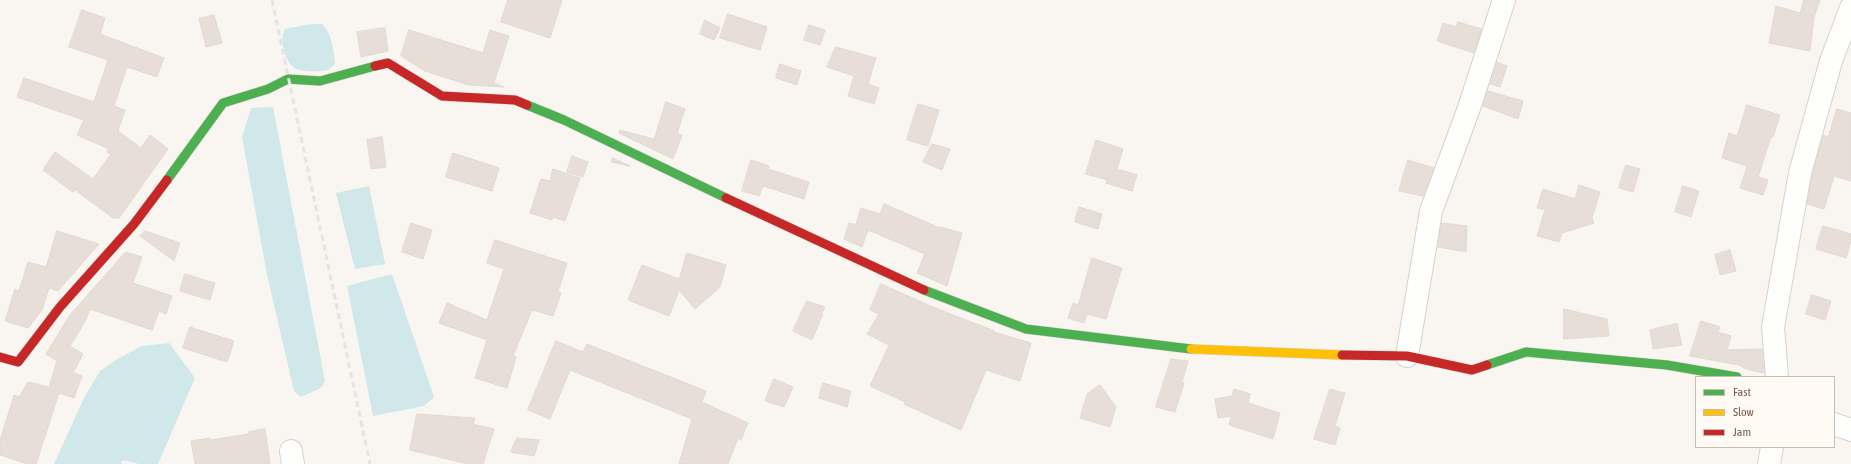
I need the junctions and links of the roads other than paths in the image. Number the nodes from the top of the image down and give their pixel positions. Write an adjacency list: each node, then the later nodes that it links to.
1 (1504, 0): 3 (street)
2 (1851, 8): 6 (street)
3 (1407, 356): 4 (street); 5 (street)
4 (0, 357)
5 (1731, 376)
6 (1777, 376)
7 (1835, 424): 8 (street)
8 (1851, 430)
9 (1772, 448): 10 (street)
10 (1769, 464)

